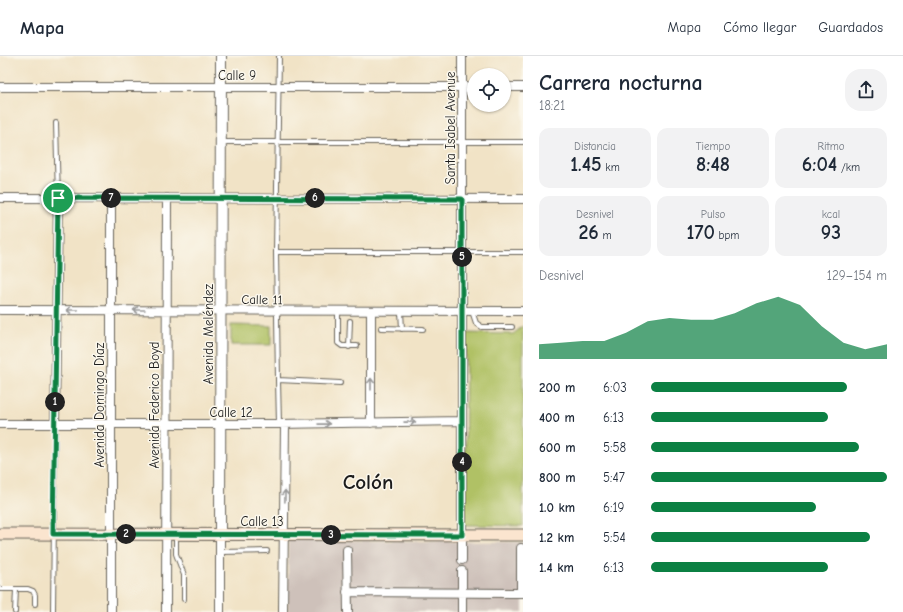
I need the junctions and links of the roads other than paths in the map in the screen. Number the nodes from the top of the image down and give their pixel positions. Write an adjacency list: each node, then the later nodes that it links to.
1 (221, 56): 5 (street, Avenida Meléndez)
2 (279, 56): 6 (lane)
3 (462, 56): 7 (street, Santa Isabel Avenue)
4 (0, 87): 5 (street, Calle 9)
5 (221, 87): 6 (street, Calle 9); 12 (street, Avenida Meléndez)
6 (279, 87): 7 (street, Calle 9); 13 (lane)
7 (462, 87): 8 (street, Calle 9); 14 (street, Santa Isabel Avenue)
8 (467, 87)
9 (511, 87): 10 (street)
10 (523, 87)
11 (56, 123): 17 (lane)
12 (221, 142): 13 (lane); 20 (street, Avenida Meléndez)
13 (278, 142): 14 (lane); 21 (lane)
14 (462, 142): 15 (lane); 22 (street, Santa Isabel Avenue)
15 (523, 142)
16 (0, 198): 17 (street)
17 (58, 198): 18 (street); 28 (street)
18 (112, 198): 19 (street); 29 (street, Avenida Domingo Díaz)
19 (167, 198): 20 (street); 30 (street, Avenida Federico Boyd)
20 (221, 198): 21 (street); 31 (street, Avenida Meléndez)
21 (277, 198): 22 (street); 24 (lane)
22 (462, 199): 23 (street); 25 (street, Santa Isabel Avenue)
23 (523, 199)
24 (276, 252): 25 (lane); 32 (lane)
25 (462, 252): 26 (lane); 36 (street, Santa Isabel Avenue)
26 (523, 252)
27 (0, 310): 28 (street, Calle 11)
28 (56, 310): 29 (street, Calle 11, one-way to 28); 51 (street)
29 (112, 310): 30 (street, Calle 11, one-way to 29); 52 (street, Avenida Domingo Díaz)
30 (167, 310): 31 (street, Calle 11); 53 (street, Avenida Federico Boyd)
31 (221, 310): 32 (street, Calle 11); 54 (street, Avenida Meléndez)
32 (276, 311): 33 (street, Calle 11); 46 (lane)
33 (338, 311): 34 (street, Calle 11); 45 (lane)
34 (371, 311): 35 (street, Calle 11); 49 (street, one-way to 34)
35 (401, 311): 36 (street, Calle 11); 42 (lane)
36 (462, 311): 37 (street, Calle 11); 48 (street, Santa Isabel Avenue)
37 (472, 311): 38 (street, Calle 11); 40 (lane)
38 (523, 311)
39 (350, 321): 45 (lane)
40 (512, 327)
41 (381, 328): 42 (lane)
42 (402, 329): 43 (lane)
43 (422, 329)
44 (358, 346): 45 (lane)
45 (349, 347)
46 (278, 380): 47 (lane); 55 (lane)
47 (340, 383)
48 (462, 422): 49 (street, Calle 12, one-way to 48); 62 (street, Santa Isabel Avenue)
49 (371, 423): 55 (street, Calle 12, one-way to 49)
50 (0, 424): 51 (street, Calle 12)
51 (55, 424): 52 (street, Calle 12); 57 (lane)
52 (111, 424): 53 (street, Calle 12); 58 (street, Avenida Domingo Díaz)
53 (166, 424): 54 (street, Calle 12); 60 (street, Avenida Federico Boyd)
54 (220, 424): 55 (street, Calle 12); 59 (street, Avenida Meléndez)
55 (282, 424): 61 (street, one-way to 55)
56 (0, 534): 57 (main road, Calle 13)
57 (53, 534): 58 (main road, Calle 13); 78 (lane)
58 (111, 534): 60 (main road, Calle 13); 79 (street, Avenida Domingo Díaz)
59 (220, 534): 60 (main road, Calle 13); 61 (main road, Calle 13); 67 (street, Avenida Meléndez)
60 (171, 535): 75 (lane); 80 (street, Avenida Federico Boyd)
61 (284, 535): 62 (main road, Calle 13); 82 (street)
62 (462, 535): 63 (main road, Calle 13); 68 (street, Santa Isabel Avenue)
63 (523, 535)
64 (521, 548): 74 (street)
65 (347, 550): 72 (street)
66 (267, 551): 67 (lane)
67 (220, 552): 81 (street, Avenida Meléndez)
68 (462, 560)
69 (462, 571): 73 (street)
70 (0, 589): 71 (lane)
71 (16, 589): 76 (lane); 77 (lane)
72 (347, 592): 73 (street); 83 (street)
73 (462, 593): 74 (street); 84 (street)
74 (522, 593)
75 (184, 599)
76 (35, 604)
77 (16, 612)
78 (53, 612)
79 (111, 612)
80 (166, 612)
81 (220, 612)
82 (283, 612)
83 (348, 612)
84 (462, 612)

